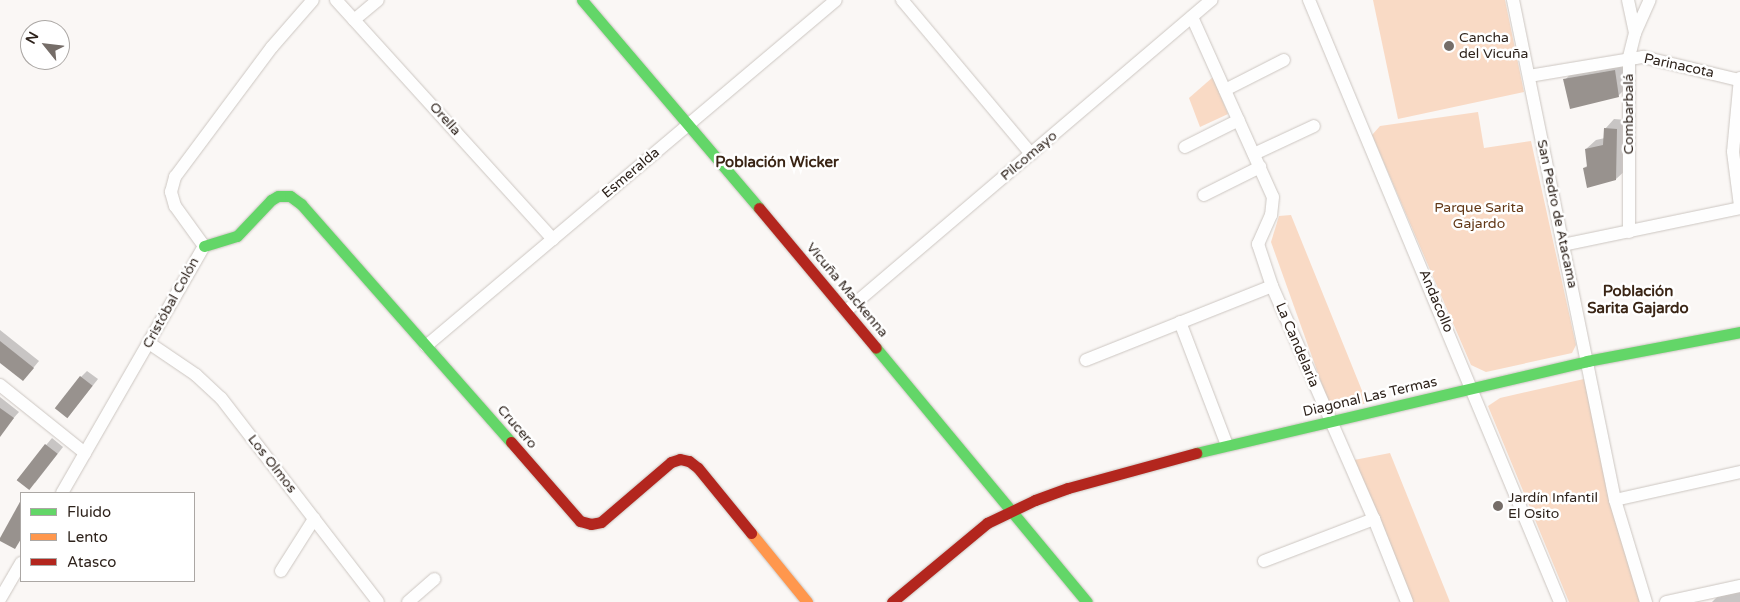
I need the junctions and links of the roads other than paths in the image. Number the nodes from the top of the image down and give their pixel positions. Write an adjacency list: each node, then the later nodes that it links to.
1 (313, 0): 32 (street, Cristóbal Colón)
2 (336, 0): 13 (street, Orella)
3 (378, 0): 13 (street)
4 (582, 0): 21 (street, Vicuña Mackenna)
5 (836, 0): 21 (street, Esmeralda)
6 (902, 0): 24 (street)
7 (1212, 0): 12 (street, Pilcomayo)
8 (1309, 0): 42 (street, Andacollo)
9 (1513, 0): 17 (street, San Pedro de Atacama)
10 (1628, 0): 14 (street)
11 (1650, 0): 14 (street, Combarbalá)
12 (1192, 17): 19 (street); 24 (street, Pilcomayo)
13 (354, 20): 30 (street, Orella)
14 (1635, 33): 15 (street, Combarbalá)
15 (1630, 58): 17 (street, Parinacota); 18 (street, Parinacota); 29 (street, Combarbalá)
16 (1284, 60): 19 (street)
17 (1529, 76): 31 (street, San Pedro de Atacama)
18 (1740, 79): 28 (street)
19 (1225, 90): 20 (street)
20 (1239, 120): 23 (street); 25 (street)
21 (687, 126): 30 (street, Esmeralda); 34 (street, Vicuña Mackenna)
22 (1314, 126): 25 (street)
23 (1185, 147)
24 (1031, 154): 34 (street, Pilcomayo)
25 (1254, 154): 26 (street)
26 (1260, 168): 27 (street); 33 (street, La Candelaria)
27 (1204, 195)
28 (1740, 207): 29 (street)
29 (1629, 232): 31 (street)
30 (553, 239): 38 (street, Esmeralda)
31 (1563, 245): 40 (street, San Pedro de Atacama)
32 (204, 246): 37 (street, Cristóbal Colón); 38 (street, Crucero)
33 (1272, 286): 35 (street); 43 (street, La Candelaria)
34 (846, 311): 49 (street, Vicuña Mackenna)
35 (1180, 322): 39 (street); 44 (street)
36 (1740, 332): 40 (street, Diagonal Las Termas)
37 (149, 343): 45 (street, Cristóbal Colón); 50 (street, Los Olmos)
38 (426, 346): 60 (street, Crucero)
39 (1086, 360)
40 (1587, 361): 42 (street, Diagonal Las Termas); 48 (street, San Pedro de Atacama)
41 (0, 385): 45 (street)
42 (1472, 388): 43 (street, Diagonal Las Termas); 64 (street, Andacollo)
43 (1330, 421): 44 (street, Diagonal Las Termas); 51 (street, La Candelaria)
44 (1227, 445): 49 (street, Diagonal Las Termas)
45 (85, 453): 47 (street, Cristóbal Colón)
46 (1740, 472): 48 (street)
47 (63, 492)
48 (1615, 500): 65 (street, San Pedro de Atacama)
49 (1012, 510): 61 (street, Diagonal Las Termas); 62 (street, Vicuña Mackenna)
50 (314, 519): 54 (street); 58 (street, Los Olmos)
51 (1374, 519): 52 (street); 63 (street, La Candelaria)
52 (1264, 561)
53 (20, 565): 57 (street)
54 (281, 571)
55 (434, 579): 59 (street)
56 (1740, 586): 66 (street)
57 (0, 599)
58 (378, 602)
59 (408, 602)
60 (807, 602)
61 (892, 602)
62 (1087, 602)
63 (1406, 602)
64 (1560, 602)
65 (1646, 602)
66 (1666, 602)

